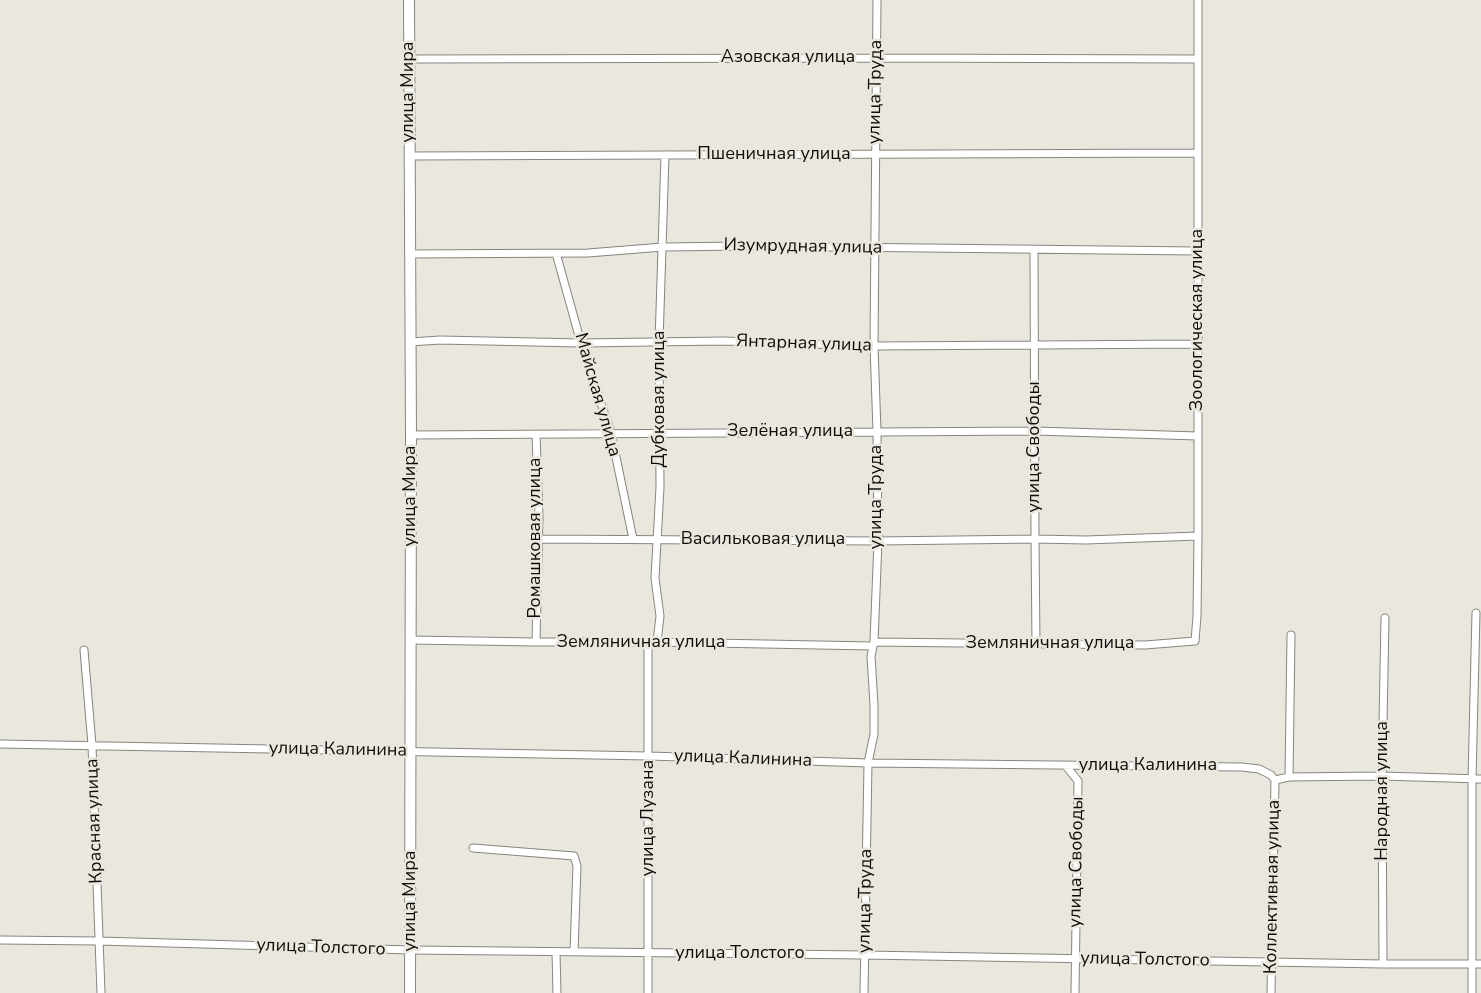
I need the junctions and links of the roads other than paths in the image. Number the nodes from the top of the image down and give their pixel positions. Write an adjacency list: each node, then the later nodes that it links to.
1 (409, 0): 5 (main road, улица Мира)
2 (877, 0): 4 (street, улица Труда)
3 (1198, 0): 6 (street, Зоологическая улица)
4 (877, 58): 5 (street, Азовская улица); 6 (street, Азовская улица); 9 (street, улица Труда)
5 (409, 59): 10 (main road, улица Мира)
6 (1198, 60): 7 (street, Зоологическая улица)
7 (1198, 153): 9 (street, Пшеничная улица); 14 (street, Зоологическая улица)
8 (665, 155): 9 (street, Пшеничная улица); 10 (street, Пшеничная улица); 11 (street, Дубковая улица)
9 (875, 155): 12 (street, улица Труда)
10 (409, 156): 16 (main road, улица Мира)
11 (663, 247): 12 (street, Изумрудная улица); 15 (street, Изумрудная улица); 18 (street, Дубковая улица)
12 (874, 248): 13 (street, Изумрудная улица); 22 (street, улица Труда)
13 (1034, 250): 14 (street, Изумрудная улица); 21 (street, улица Свободы)
14 (1198, 251): 20 (street, Зоологическая улица)
15 (556, 253): 16 (street, Изумрудная улица); 19 (street, Майская улица)
16 (410, 254): 17 (main road, улица Мира)
17 (410, 342): 19 (street, Янтарная улица); 28 (main road, улица Мира)
18 (659, 342): 19 (street, Янтарная улица); 22 (street, Янтарная улица); 25 (street, Дубковая улица)
19 (582, 343): 27 (street, Майская улица)
20 (1198, 344): 21 (street, Янтарная улица); 29 (street, Зоологическая улица)
21 (1035, 345): 22 (street, Янтарная улица); 24 (street, улица Свободы)
22 (874, 346): 23 (street, улица Труда)
23 (877, 431): 24 (street, Зелёная улица); 25 (street, Зелёная улица); 35 (street, улица Труда)
24 (1035, 431): 29 (street, Зелёная улица); 33 (street, улица Свободы)
25 (660, 433): 27 (street, Зелёная улица); 34 (street, Дубковая улица)
26 (536, 434): 27 (street, Зелёная улица); 28 (street, Зелёная улица); 31 (street, Ромашковая улица)
27 (610, 434): 32 (street, Майская улица)
28 (411, 435): 39 (main road, улица Мира)
29 (1198, 436): 30 (street, Зоологическая улица)
30 (1198, 536): 33 (street, Васильковая улица); 40 (street, Зоологическая улица)
31 (538, 539): 32 (street, Васильковая улица); 41 (street, Ромашковая улица)
32 (633, 539): 34 (street, Васильковая улица)
33 (1034, 539): 35 (street, Васильковая улица); 45 (street, улица Свободы)
34 (657, 540): 35 (street, Васильковая улица); 42 (street, Дубковая улица)
35 (878, 541): 44 (street, улица Труда)
36 (1476, 613): 55 (street)
37 (1385, 618): 53 (street, Народная улица)
38 (1292, 635): 54 (street, Коллективная улица)
39 (411, 640): 41 (street, Земляничная улица); 49 (main road, улица Мира)
40 (1195, 641): 45 (street, Земляничная улица)
41 (536, 642): 43 (street, Земляничная улица)
42 (657, 642): 43 (street, Земляничная улица); 44 (street, Земляничная улица)
43 (648, 643): 50 (street, улица Лузана)
44 (873, 644): 45 (street, Земляничная улица); 51 (street, улица Труда)
45 (1036, 644)
46 (84, 650): 48 (street, Красная улица)
47 (0, 744): 48 (street, улица Калинина)
48 (92, 745): 49 (street, улица Калинина); 60 (street, Красная улица)
49 (411, 751): 50 (street, улица Калинина); 61 (main road, улица Мира)
50 (648, 756): 51 (street, улица Калинина); 64 (street, улица Лузана)
51 (868, 763): 52 (street, улица Калинина); 65 (street, улица Труда)
52 (1066, 766): 57 (street, улица Калинина); 66 (street, улица Свободы)
53 (1382, 776): 54 (street); 55 (street); 68 (street, Народная улица)
54 (1289, 777): 57 (street)
55 (1472, 778): 56 (street); 69 (street)
56 (1481, 779)
57 (1275, 780): 67 (street, Коллективная улица)
58 (472, 848): 63 (street)
59 (0, 940): 60 (street, улица Толстого)
60 (99, 941): 61 (street, улица Толстого); 71 (street, Красная улица)
61 (411, 950): 62 (street, улица Толстого); 72 (main road, улица Мира)
62 (556, 952): 63 (street, улица Толстого); 73 (street)
63 (574, 952): 64 (street, улица Толстого)
64 (649, 954): 65 (street, улица Толстого); 74 (street, улица Лузана)
65 (865, 955): 66 (street, улица Толстого); 75 (street, улица Труда)
66 (1076, 958): 67 (street, улица Толстого); 76 (street, улица Свободы)
67 (1271, 962): 68 (street, улица Толстого); 77 (street, Коллективная улица)
68 (1382, 964): 69 (street, улица Толстого)
69 (1472, 964): 70 (street, улица Толстого); 78 (street)
70 (1481, 964)
71 (101, 993)
72 (410, 993)
73 (557, 993)
74 (648, 993)
75 (864, 993)
76 (1075, 993)
77 (1271, 993)
78 (1472, 993)

